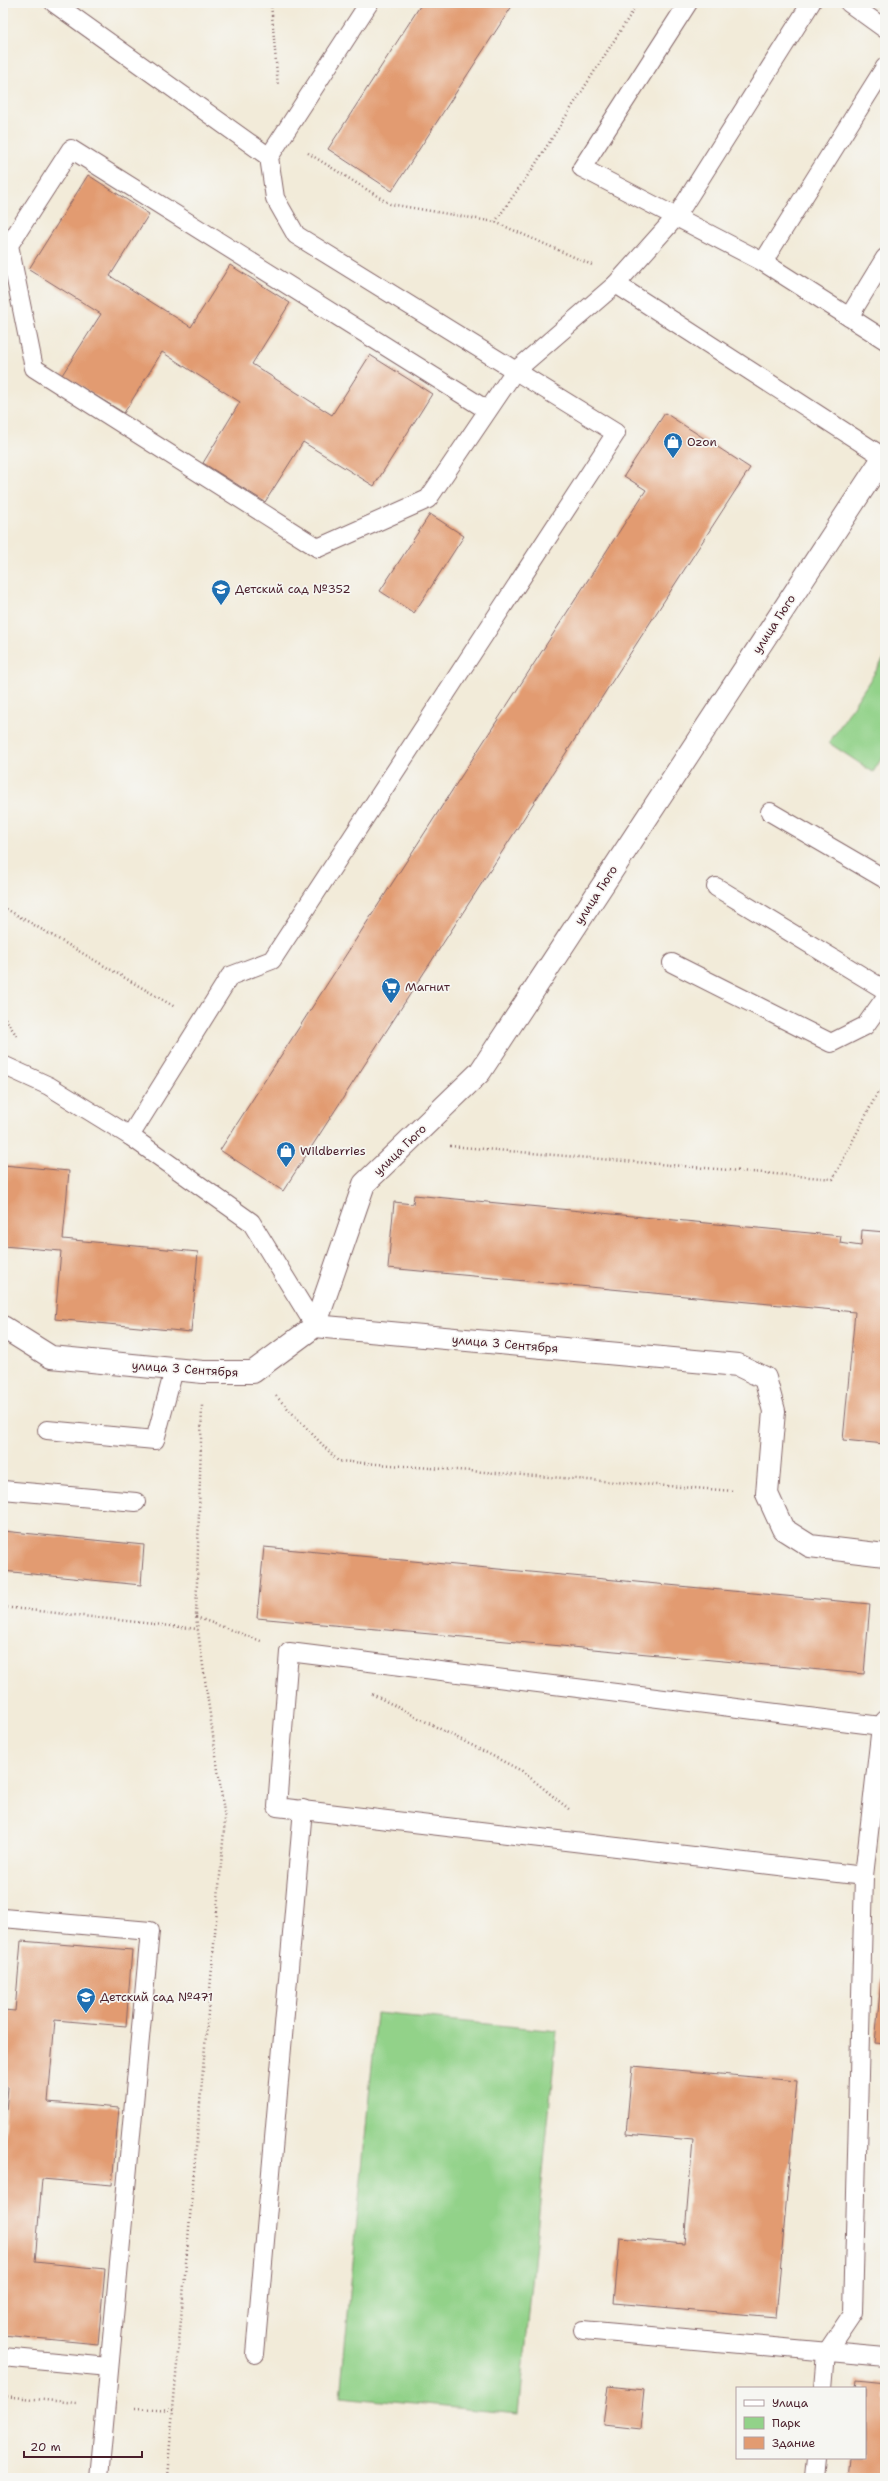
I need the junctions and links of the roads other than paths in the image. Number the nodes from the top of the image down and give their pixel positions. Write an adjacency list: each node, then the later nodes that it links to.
1 (54, 3): 8 (lane)
2 (369, 3): 8 (lane)
3 (688, 3): 9 (lane)
4 (811, 3): 9 (lane)
5 (849, 3): 6 (lane)
6 (884, 25)
7 (885, 67): 11 (lane)
8 (269, 157): 15 (lane)
9 (676, 217): 11 (lane); 12 (lane)
10 (885, 258): 13 (lane)
11 (763, 262): 13 (lane)
12 (616, 284): 15 (lane); 17 (lane)
13 (849, 317): 14 (lane)
14 (885, 340)
15 (514, 372): 16 (lane); 26 (lane)
16 (487, 410): 16 (lane)
17 (884, 458): 27 (street, улица Гюго)
18 (770, 812): 19 (lane)
19 (885, 879)
20 (716, 887): 22 (lane)
21 (672, 963): 24 (lane)
22 (885, 990)
23 (885, 998): 24 (lane)
24 (880, 1015)
25 (3, 1065): 26 (lane)
26 (130, 1136): 27 (lane)
27 (315, 1326): 29 (street, улица 3 Сентября); 33 (street, улица 3 Сентября)
28 (3, 1327): 29 (street, улица 3 Сентября)
29 (174, 1370): 30 (lane)
30 (46, 1430)
31 (3, 1490): 32 (lane)
32 (136, 1502)
33 (885, 1555)
34 (883, 1723): 35 (lane); 36 (lane)
35 (303, 1809): 36 (lane); 40 (lane)
36 (864, 1876): 39 (lane)
37 (3, 1918): 43 (lane)
38 (583, 2330): 39 (lane)
39 (826, 2353): 42 (lane); 44 (lane)
40 (255, 2354)
41 (3, 2357): 43 (lane)
42 (885, 2357)
43 (109, 2367): 46 (lane)
44 (822, 2387)
45 (816, 2459): 47 (lane)
46 (99, 2478)
47 (814, 2478)

